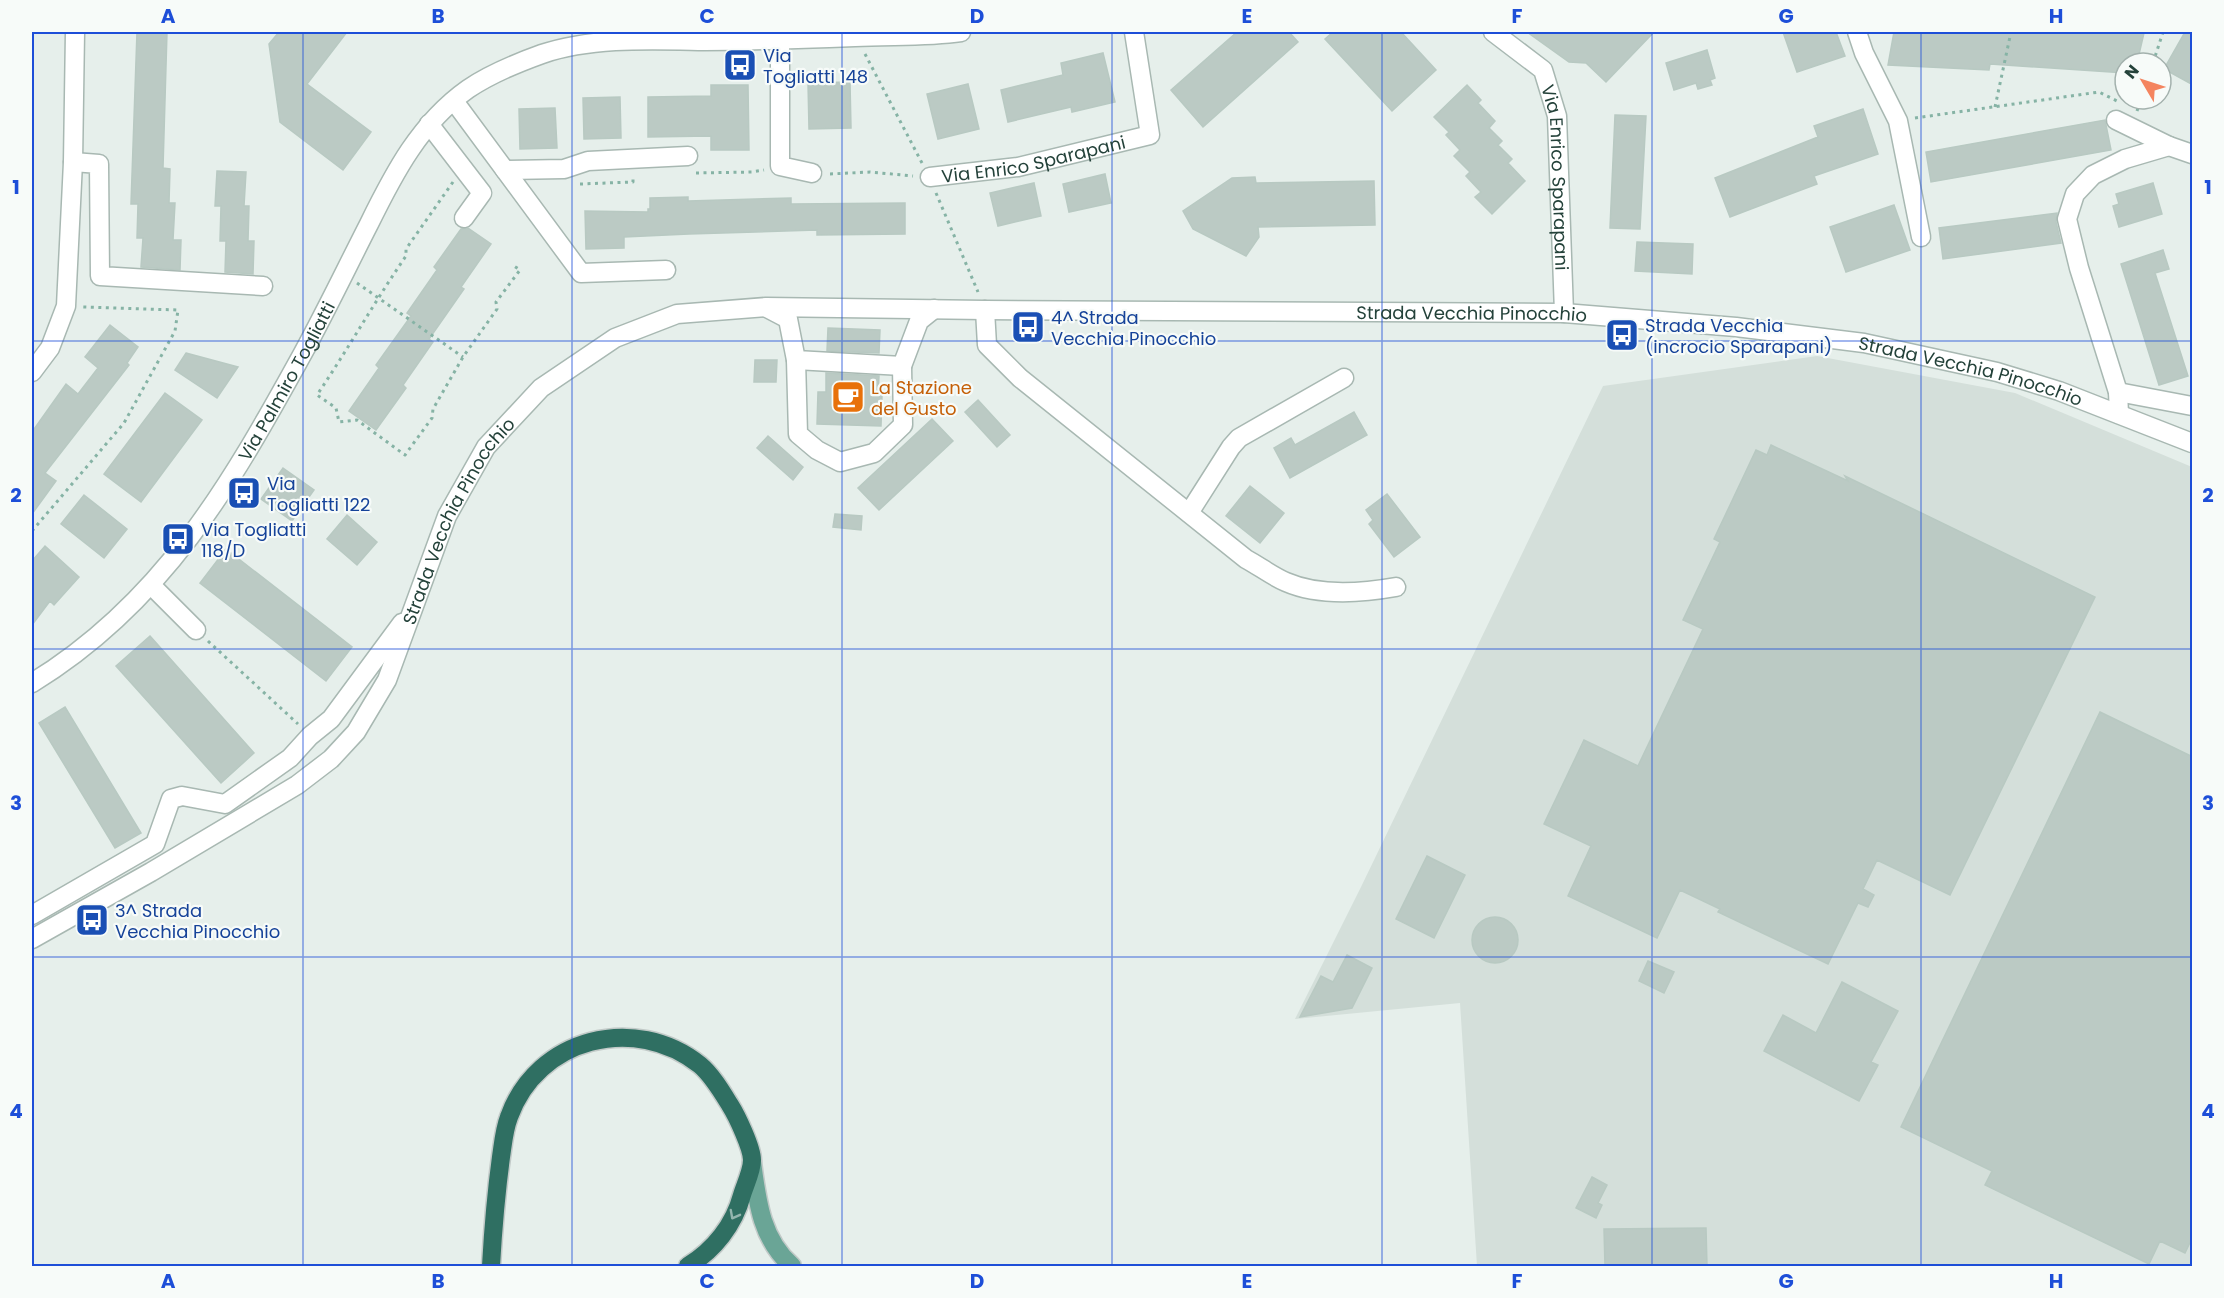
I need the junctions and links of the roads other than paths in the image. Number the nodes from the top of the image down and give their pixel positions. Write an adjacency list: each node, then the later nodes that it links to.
1 (75, 32): 15 (street)
2 (961, 32): 6 (street)
3 (1134, 32): 19 (street, Via Enrico Sparapani)
4 (1493, 32): 27 (street, Via Enrico Sparapani)
5 (1857, 32): 21 (street)
6 (937, 34): 7 (street, Via Palmiro Togliatti)
7 (835, 35): 9 (street, Via Palmiro Togliatti)
8 (654, 36): 9 (street, Via Palmiro Togliatti); 10 (street, Via Palmiro Togliatti)
9 (780, 40): 18 (street)
10 (454, 101): 12 (street, Via Palmiro Togliatti); 17 (street)
11 (2119, 112): 13 (street)
12 (429, 124): 20 (street); 37 (street, Via Palmiro Togliatti)
13 (2169, 146): 14 (street); 32 (street)
14 (2193, 154)
15 (73, 162): 23 (street); 29 (street)
16 (690, 164): 17 (street)
17 (505, 170): 22 (street)
18 (812, 173)
19 (930, 177)
20 (464, 218)
21 (1921, 237)
22 (666, 270)
23 (263, 286)
24 (766, 307): 25 (street, Strada Vecchia Pinocchio); 28 (street); 39 (street, Strada Vecchia Pinocchio)
25 (933, 309): 26 (street, Strada Vecchia Pinocchio); 30 (street)
26 (985, 310): 27 (street, Strada Vecchia Pinocchio); 36 (street)
27 (1564, 313): 34 (street, Strada Vecchia Pinocchio)
28 (796, 360): 30 (street); 30 (street)
29 (34, 364)
30 (902, 366)
31 (1344, 378): 36 (street)
32 (2118, 392): 33 (street); 34 (street)
33 (2193, 406)
34 (2119, 414): 35 (street, Strada Vecchia Pinocchio)
35 (2193, 444)
36 (1189, 513): 38 (street)
37 (151, 585): 40 (street); 41 (street, Via Palmiro Togliatti)
38 (1396, 587)
39 (414, 607): 42 (street); 43 (street, Strada Vecchia Pinocchio)
40 (196, 630)
41 (32, 683)
42 (32, 915)
43 (32, 939)
44 (752, 1160): 45 (highway); 46 (highway, one-way to 46); 47 (main road)
45 (491, 1266)
46 (688, 1266)
47 (792, 1266)

